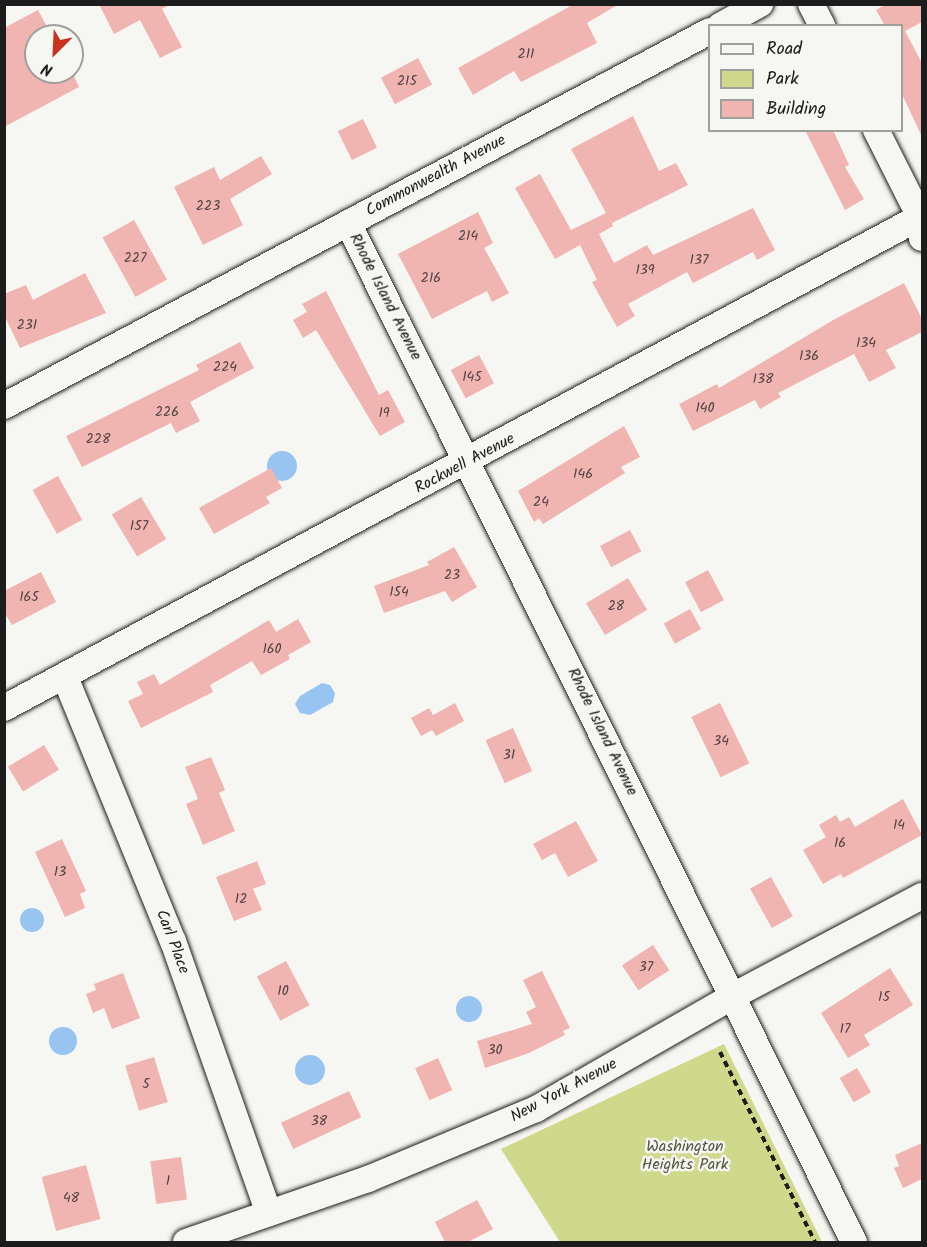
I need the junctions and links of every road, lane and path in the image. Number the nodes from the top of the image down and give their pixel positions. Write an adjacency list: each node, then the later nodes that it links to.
1 (760, 4): 3 (street)
2 (811, 4): 4 (street)
3 (724, 24)
4 (821, 24)
5 (708, 32): 7 (street, Commonwealth Avenue)
6 (877, 132): 8 (street)
7 (348, 223): 9 (street, Commonwealth Avenue); 10 (street, Rhode Island Avenue)
8 (922, 223): 10 (street, Rockwell Avenue)
9 (4, 406)
10 (468, 462): 11 (street, Rockwell Avenue); 14 (street, Rhode Island Avenue)
11 (65, 677): 12 (street, Rockwell Avenue); 16 (street, Carl Place)
12 (4, 708)
13 (922, 896): 14 (street, New York Avenue)
14 (733, 996): 16 (street, New York Avenue); 19 (street, Rhode Island Avenue)
15 (720, 1052): 18 (path)
16 (268, 1211): 17 (street, New York Avenue)
17 (186, 1242)
18 (815, 1242)
19 (854, 1242)

